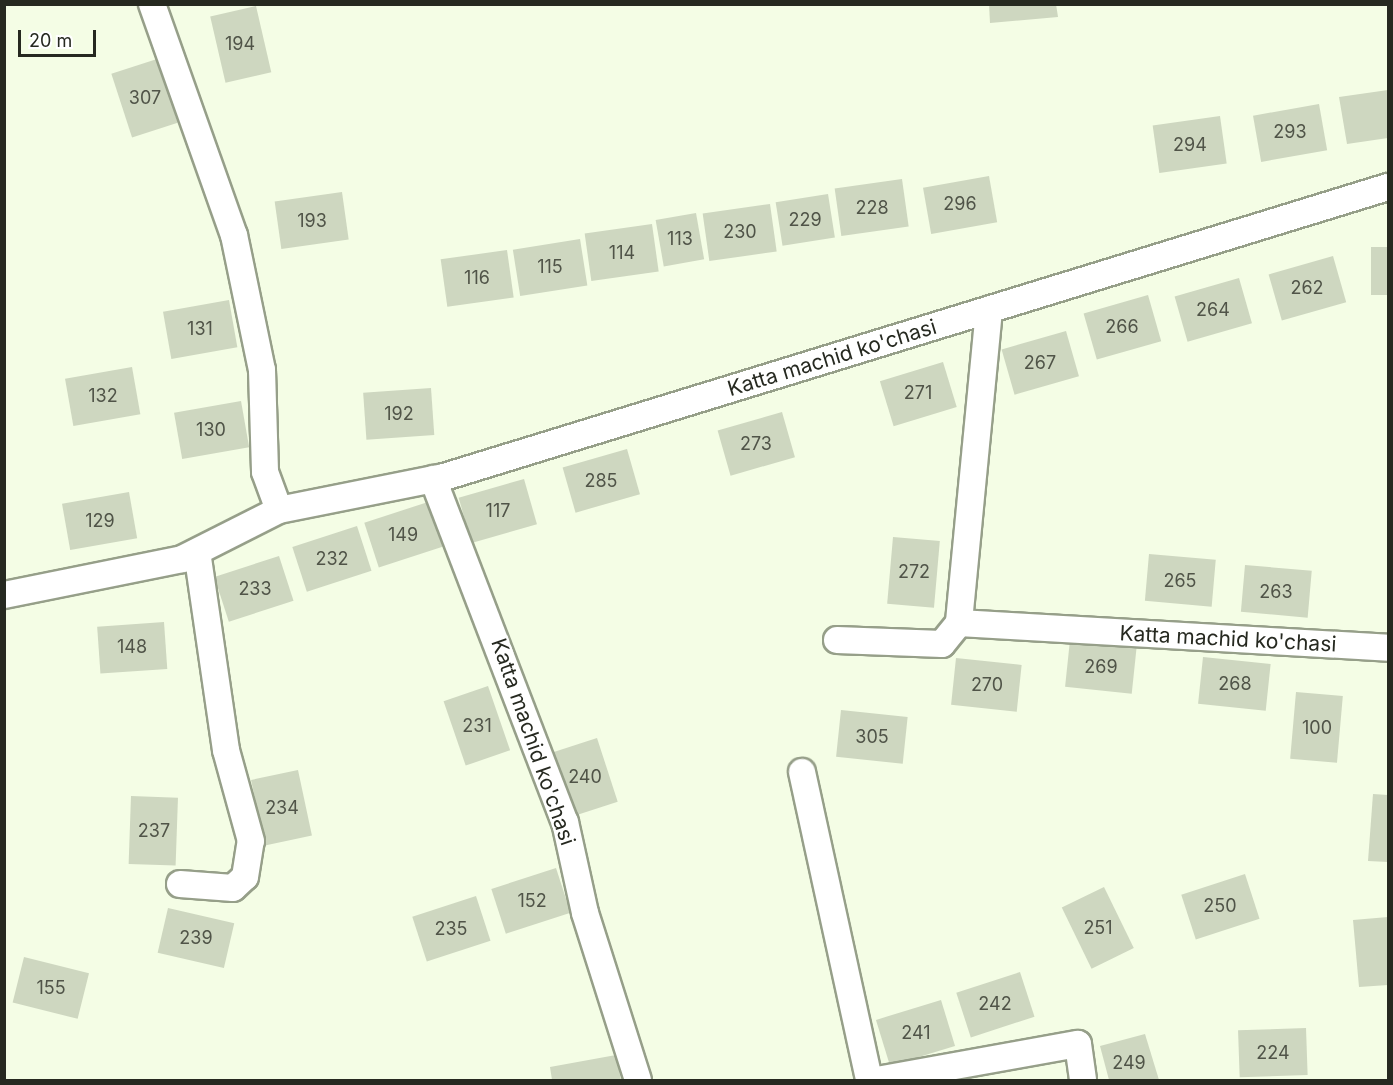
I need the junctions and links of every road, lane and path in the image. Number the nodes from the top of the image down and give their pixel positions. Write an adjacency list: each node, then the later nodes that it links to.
1 (152, 4): 5 (street)
2 (1389, 187): 3 (street, Katta machid ko'chasi)
3 (989, 310): 4 (street, Katta machid ko'chasi); 8 (street)
4 (433, 479): 5 (street, Katta machid ko'chasi); 13 (street, Katta machid ko'chasi)
5 (279, 510): 6 (street, Katta machid ko'chasi)
6 (197, 552): 7 (street, Katta machid ko'chasi); 12 (street)
7 (4, 595)
8 (959, 623): 9 (street); 10 (street, Katta machid ko'chasi)
9 (837, 640)
10 (1389, 648)
11 (802, 772): 14 (street)
12 (180, 884)
13 (638, 1080)
14 (869, 1080)
15 (877, 1080): 16 (street)
16 (1083, 1080)

